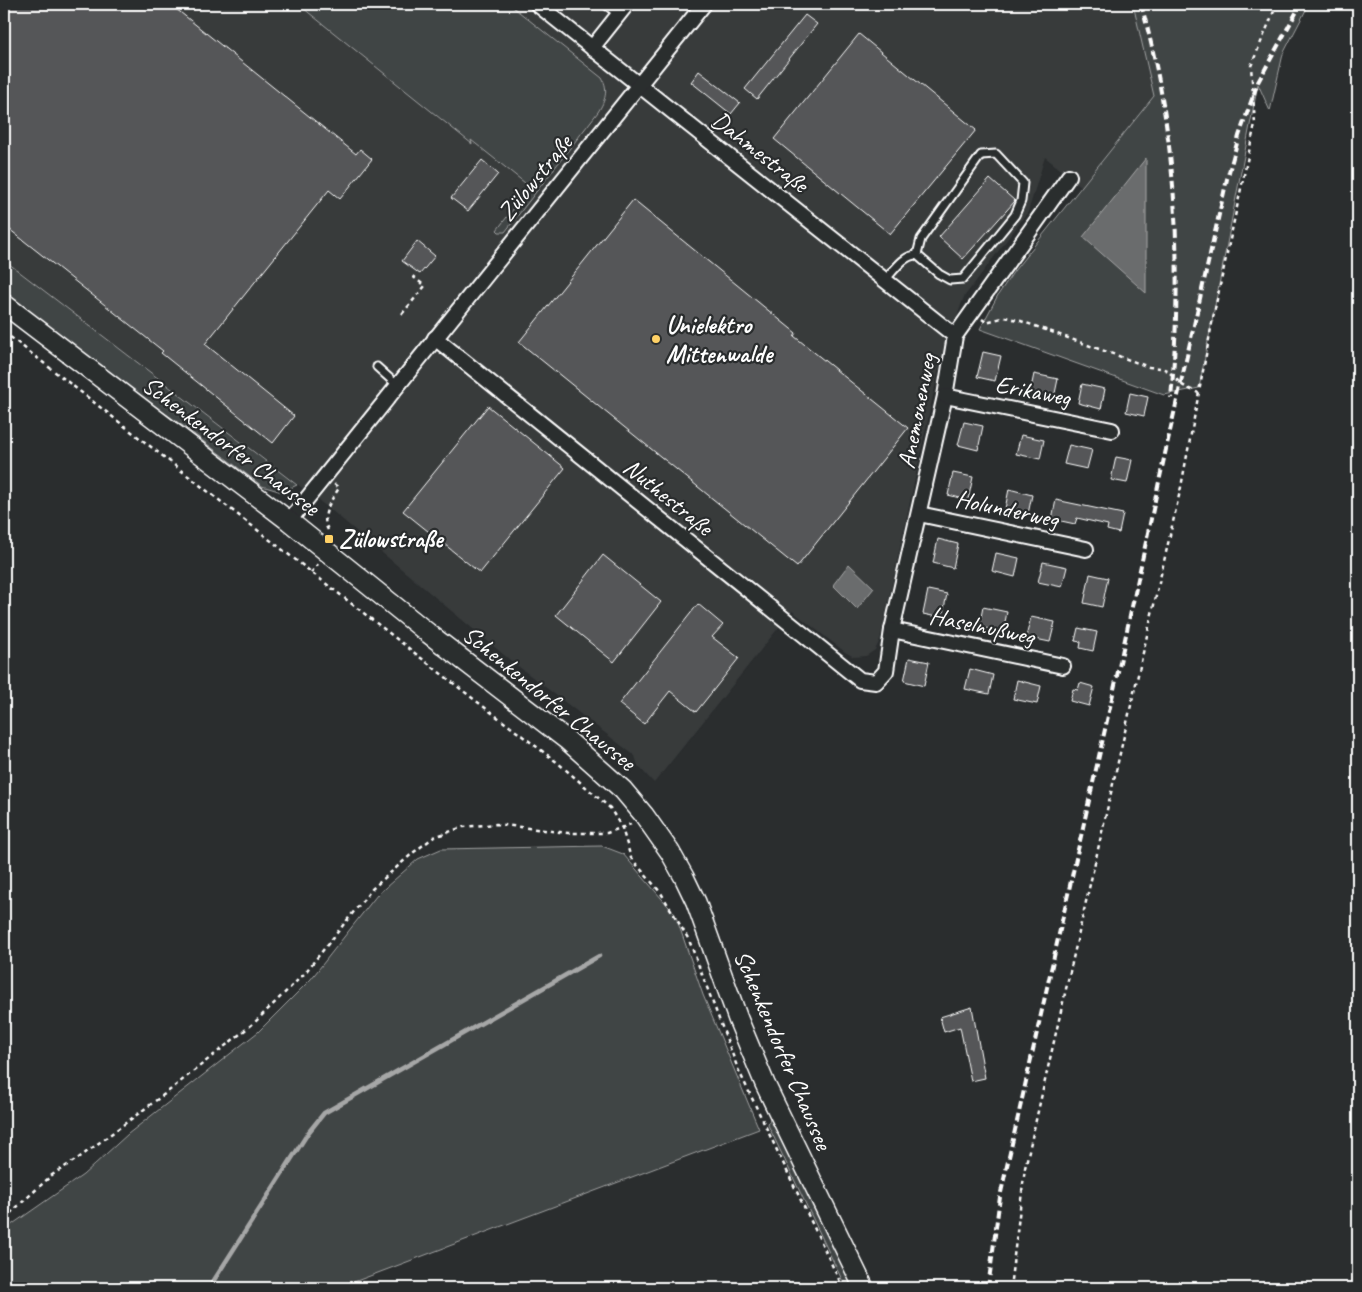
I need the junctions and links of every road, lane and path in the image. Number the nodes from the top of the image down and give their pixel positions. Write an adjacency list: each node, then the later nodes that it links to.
1 (537, 4): 6 (street, Dahmestraße)
2 (605, 4): 5 (lane)
3 (704, 4): 7 (street, Zülowstraße)
4 (1277, 4): 20 (path)
5 (623, 9): 6 (street)
6 (592, 48): 7 (street, Dahmestraße)
7 (638, 85): 11 (street, Dahmestraße); 17 (street, Zülowstraße)
8 (1069, 176): 14 (street, Anemonenweg)
9 (917, 255): 9 (lane); 11 (lane)
10 (411, 275): 13 (path)
11 (885, 280): 16 (street, Dahmestraße)
12 (4, 304): 25 (main road, Schenkendorfer Chaussee)
13 (402, 314)
14 (971, 314): 16 (street, Anemonenweg); 20 (path)
15 (4, 332): 29 (path)
16 (955, 336): 21 (street, Anemonenweg)
17 (435, 338): 19 (street, Zülowstraße); 32 (street, Nuthestraße)
18 (377, 367): 19 (lane)
19 (397, 385): 23 (street, Zülowstraße)
20 (1198, 393): 37 (path)
21 (945, 396): 22 (street, Erikaweg); 24 (street, Anemonenweg)
22 (1112, 430)
23 (325, 478): 25 (street, Zülowstraße); 26 (path)
24 (919, 514): 27 (street, Holunderweg); 30 (street, Anemonenweg)
25 (290, 521): 28 (main road, Schenkendorfer Chaussee)
26 (329, 533)
27 (1086, 549)
28 (328, 552): 29 (path); 36 (main road, Schenkendorfer Chaussee)
29 (312, 573): 35 (path)
30 (892, 630): 31 (street, Haselnußweg); 32 (street, Anemonenweg)
31 (1063, 666)
32 (876, 682)
33 (618, 830): 34 (path)
34 (4, 1219)
35 (843, 1288)
36 (864, 1288)
37 (1010, 1288)

